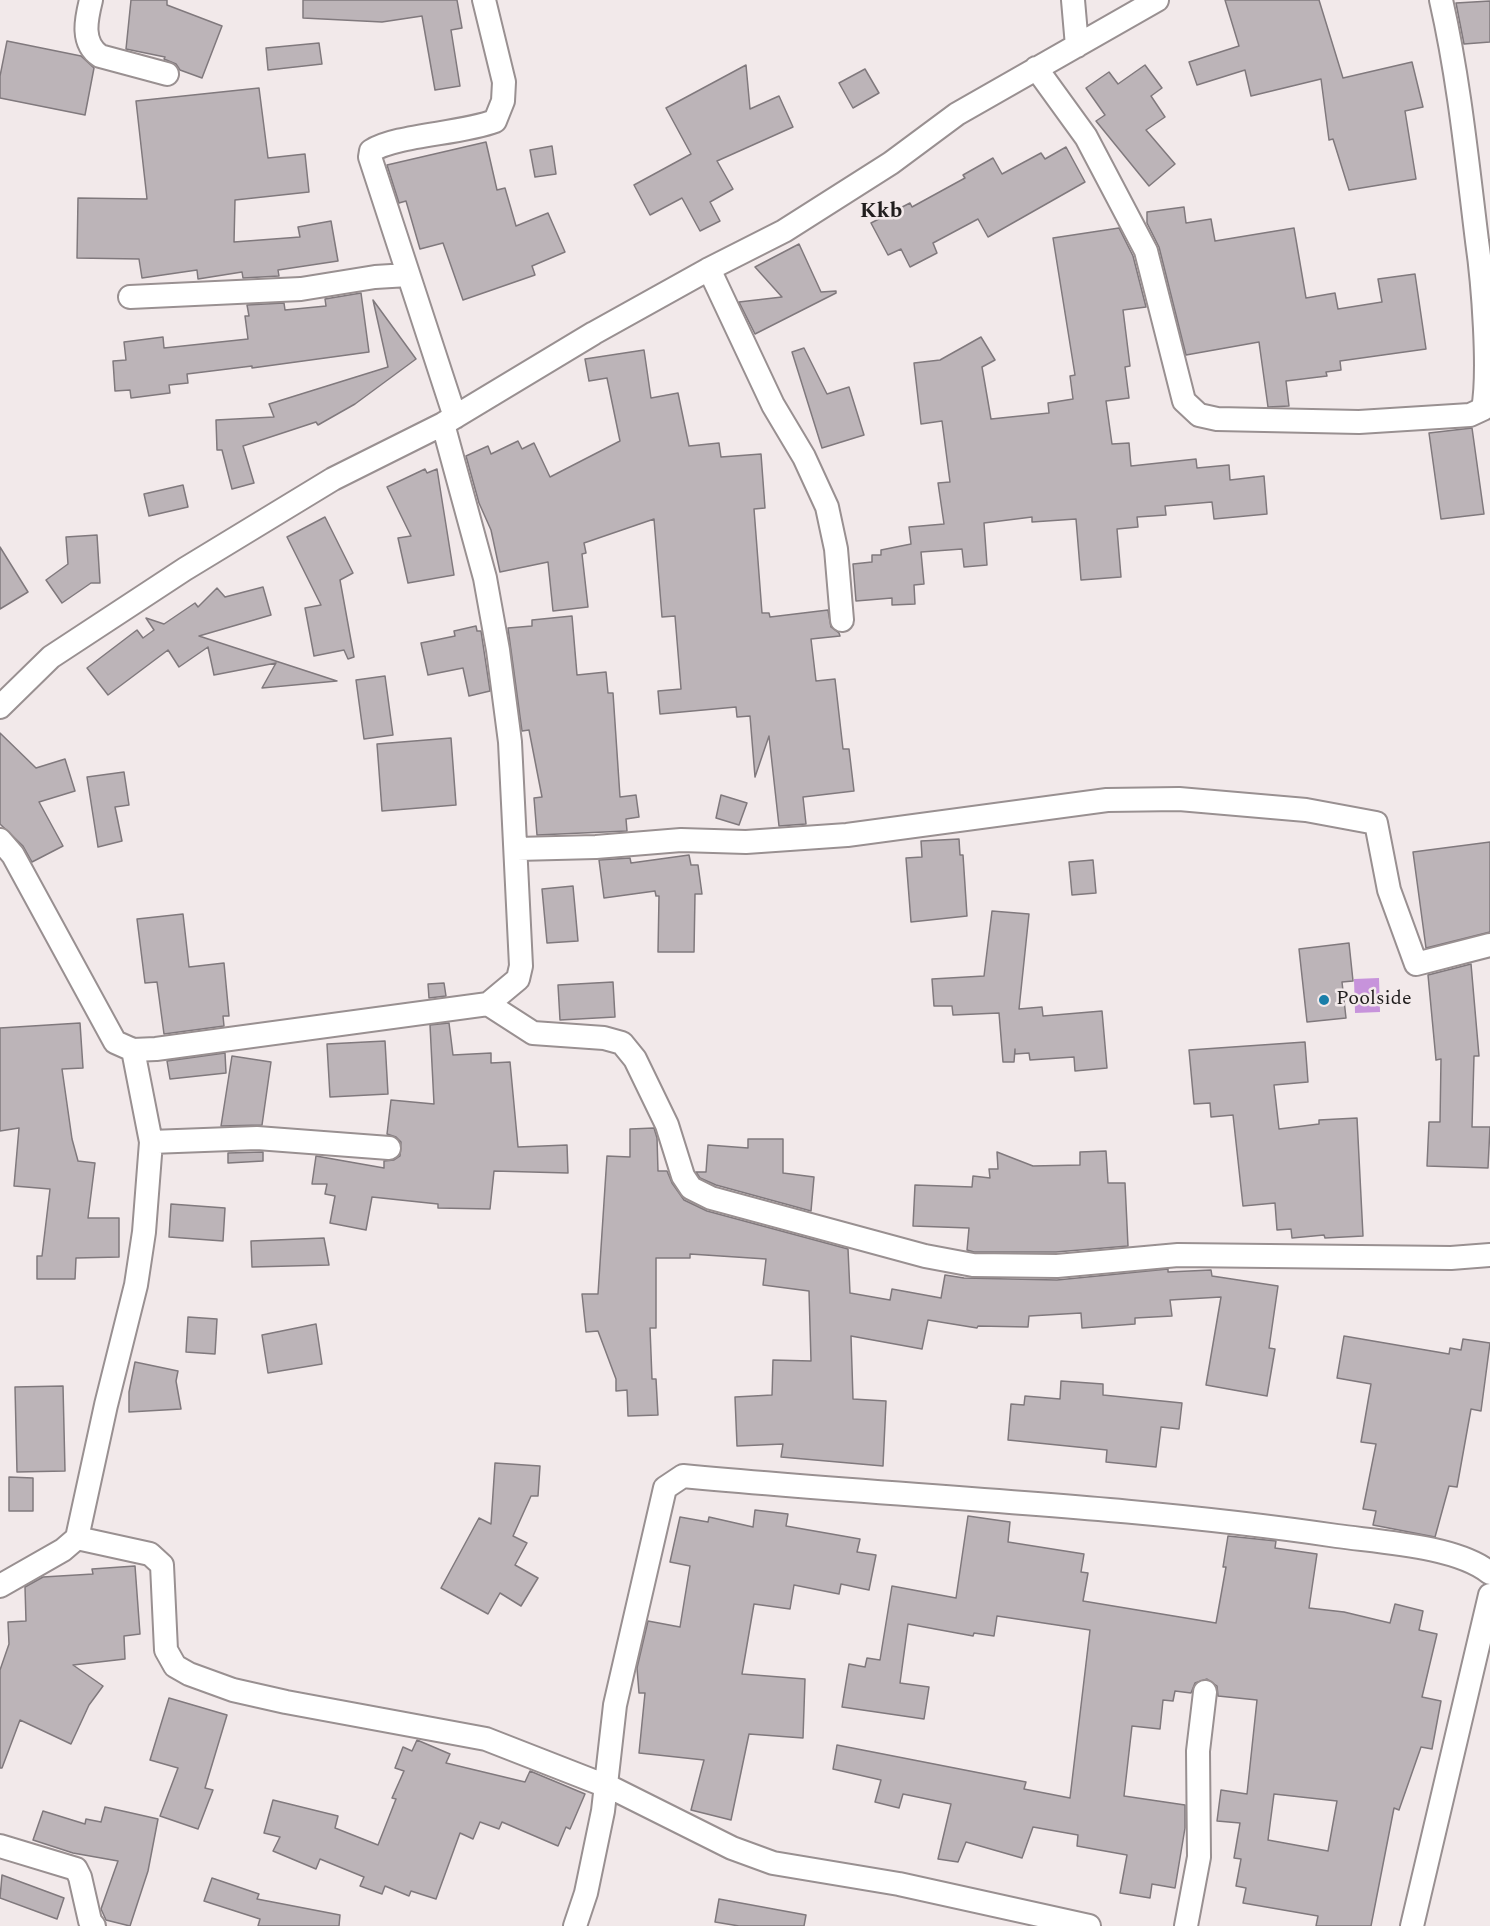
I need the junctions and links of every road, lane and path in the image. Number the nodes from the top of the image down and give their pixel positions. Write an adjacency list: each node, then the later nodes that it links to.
1 (91, 0): 8 (street)
2 (484, 0): 10 (street)
3 (1072, 0): 6 (street)
4 (1157, 0): 6 (street)
5 (1441, 0): 7 (street)
6 (1077, 46): 7 (street)
7 (1036, 68): 9 (street)
8 (167, 74)
9 (709, 269): 12 (street); 13 (street)
10 (408, 276): 11 (street); 12 (street)
11 (130, 297)
12 (449, 420): 14 (street); 16 (street)
13 (842, 620)
14 (0, 707)
15 (0, 840): 19 (street)
16 (517, 849): 17 (street); 18 (street)
17 (1490, 945)
18 (488, 1004): 19 (street); 22 (street)
19 (133, 1050): 20 (street)
20 (151, 1142): 21 (street); 23 (street)
21 (389, 1148)
22 (1490, 1255)
23 (77, 1538): 25 (street); 28 (street)
24 (1490, 1573): 28 (street)
25 (0, 1586)
26 (1490, 1595): 34 (street)
27 (1205, 1692): 33 (street)
28 (605, 1786): 31 (street); 32 (street)
29 (0, 1846): 30 (street)
30 (94, 1926)
31 (575, 1926)
32 (1089, 1926)
33 (1186, 1926)
34 (1412, 1926)

